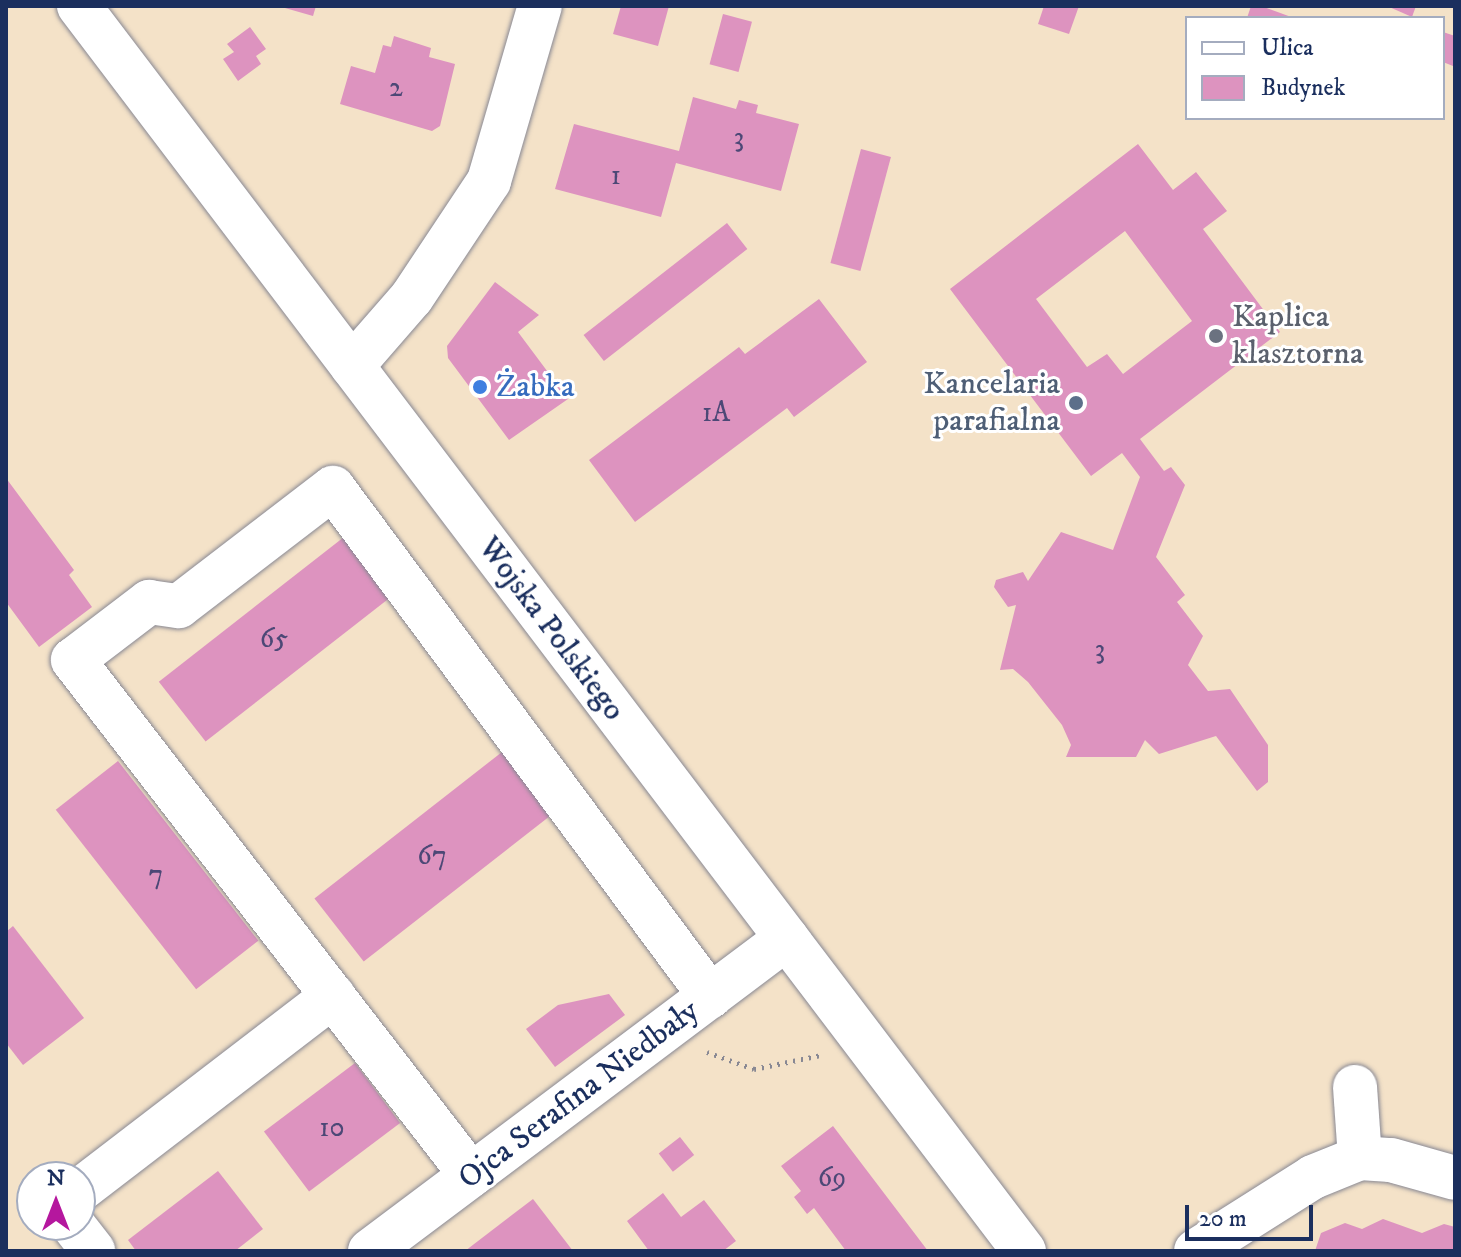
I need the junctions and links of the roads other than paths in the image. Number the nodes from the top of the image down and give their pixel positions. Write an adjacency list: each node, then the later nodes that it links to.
1 (79, 6): 3 (main road, Wojska Polskiego)
2 (540, 6): 3 (main road)
3 (352, 366): 4 (main road, Wojska Polskiego)
4 (787, 938): 6 (main road, Ojca Serafina Niedbały); 13 (main road, Wojska Polskiego)
5 (333, 996): 6 (main road); 9 (main road); 10 (main road)
6 (710, 996): 9 (main road, Ojca Serafina Niedbały)
7 (1355, 1087): 8 (main road)
8 (1360, 1158): 11 (main road); 14 (main road)
9 (471, 1175): 12 (main road, Ojca Serafina Niedbały)
10 (96, 1178)
11 (1455, 1178)
12 (370, 1251)
13 (1024, 1251)
14 (1196, 1251)

